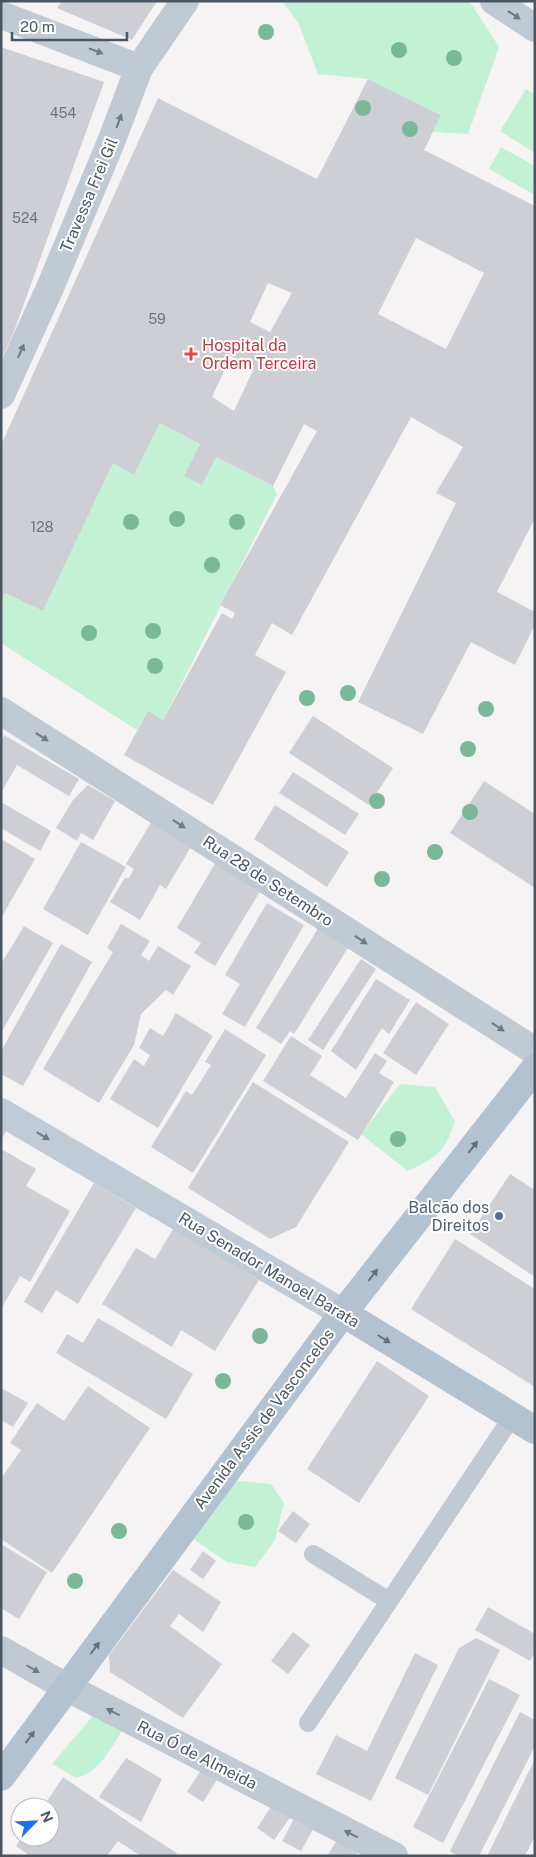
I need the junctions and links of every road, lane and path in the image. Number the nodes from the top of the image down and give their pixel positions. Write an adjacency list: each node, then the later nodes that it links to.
1 (185, 1): 5 (street, Travessa Frei Gil)
2 (494, 1): 4 (street, one-way to 4)
3 (1, 15): 5 (street, one-way to 5)
4 (535, 28)
5 (139, 68): 6 (street, Travessa Frei Gil, one-way to 5)
6 (1, 395)
7 (1, 711): 8 (street, Rua 28 de Setembro, one-way to 8)
8 (535, 1051)
9 (535, 1068): 11 (main road, Avenida Assis de Vasconcelos, one-way to 9)
10 (1, 1112): 11 (main road, Rua Senador Manoel Barata, one-way to 11)
11 (343, 1313): 12 (main road, Rua Senador Manoel Barata, one-way to 12); 17 (main road, Avenida Assis de Vasconcelos, one-way to 11)
12 (512, 1417): 13 (main road, Rua Senador Manoel Barata); 15 (lane)
13 (535, 1430)
14 (313, 1554): 15 (lane)
15 (389, 1601): 18 (lane)
16 (1, 1650): 17 (street, Rua Ó de Almeida, one-way to 17)
17 (66, 1687): 19 (main road, Avenida Assis de Vasconcelos, one-way to 17); 20 (street, Rua Ó de Almeida, one-way to 17)
18 (308, 1723)
19 (1, 1777)
20 (394, 1856)

